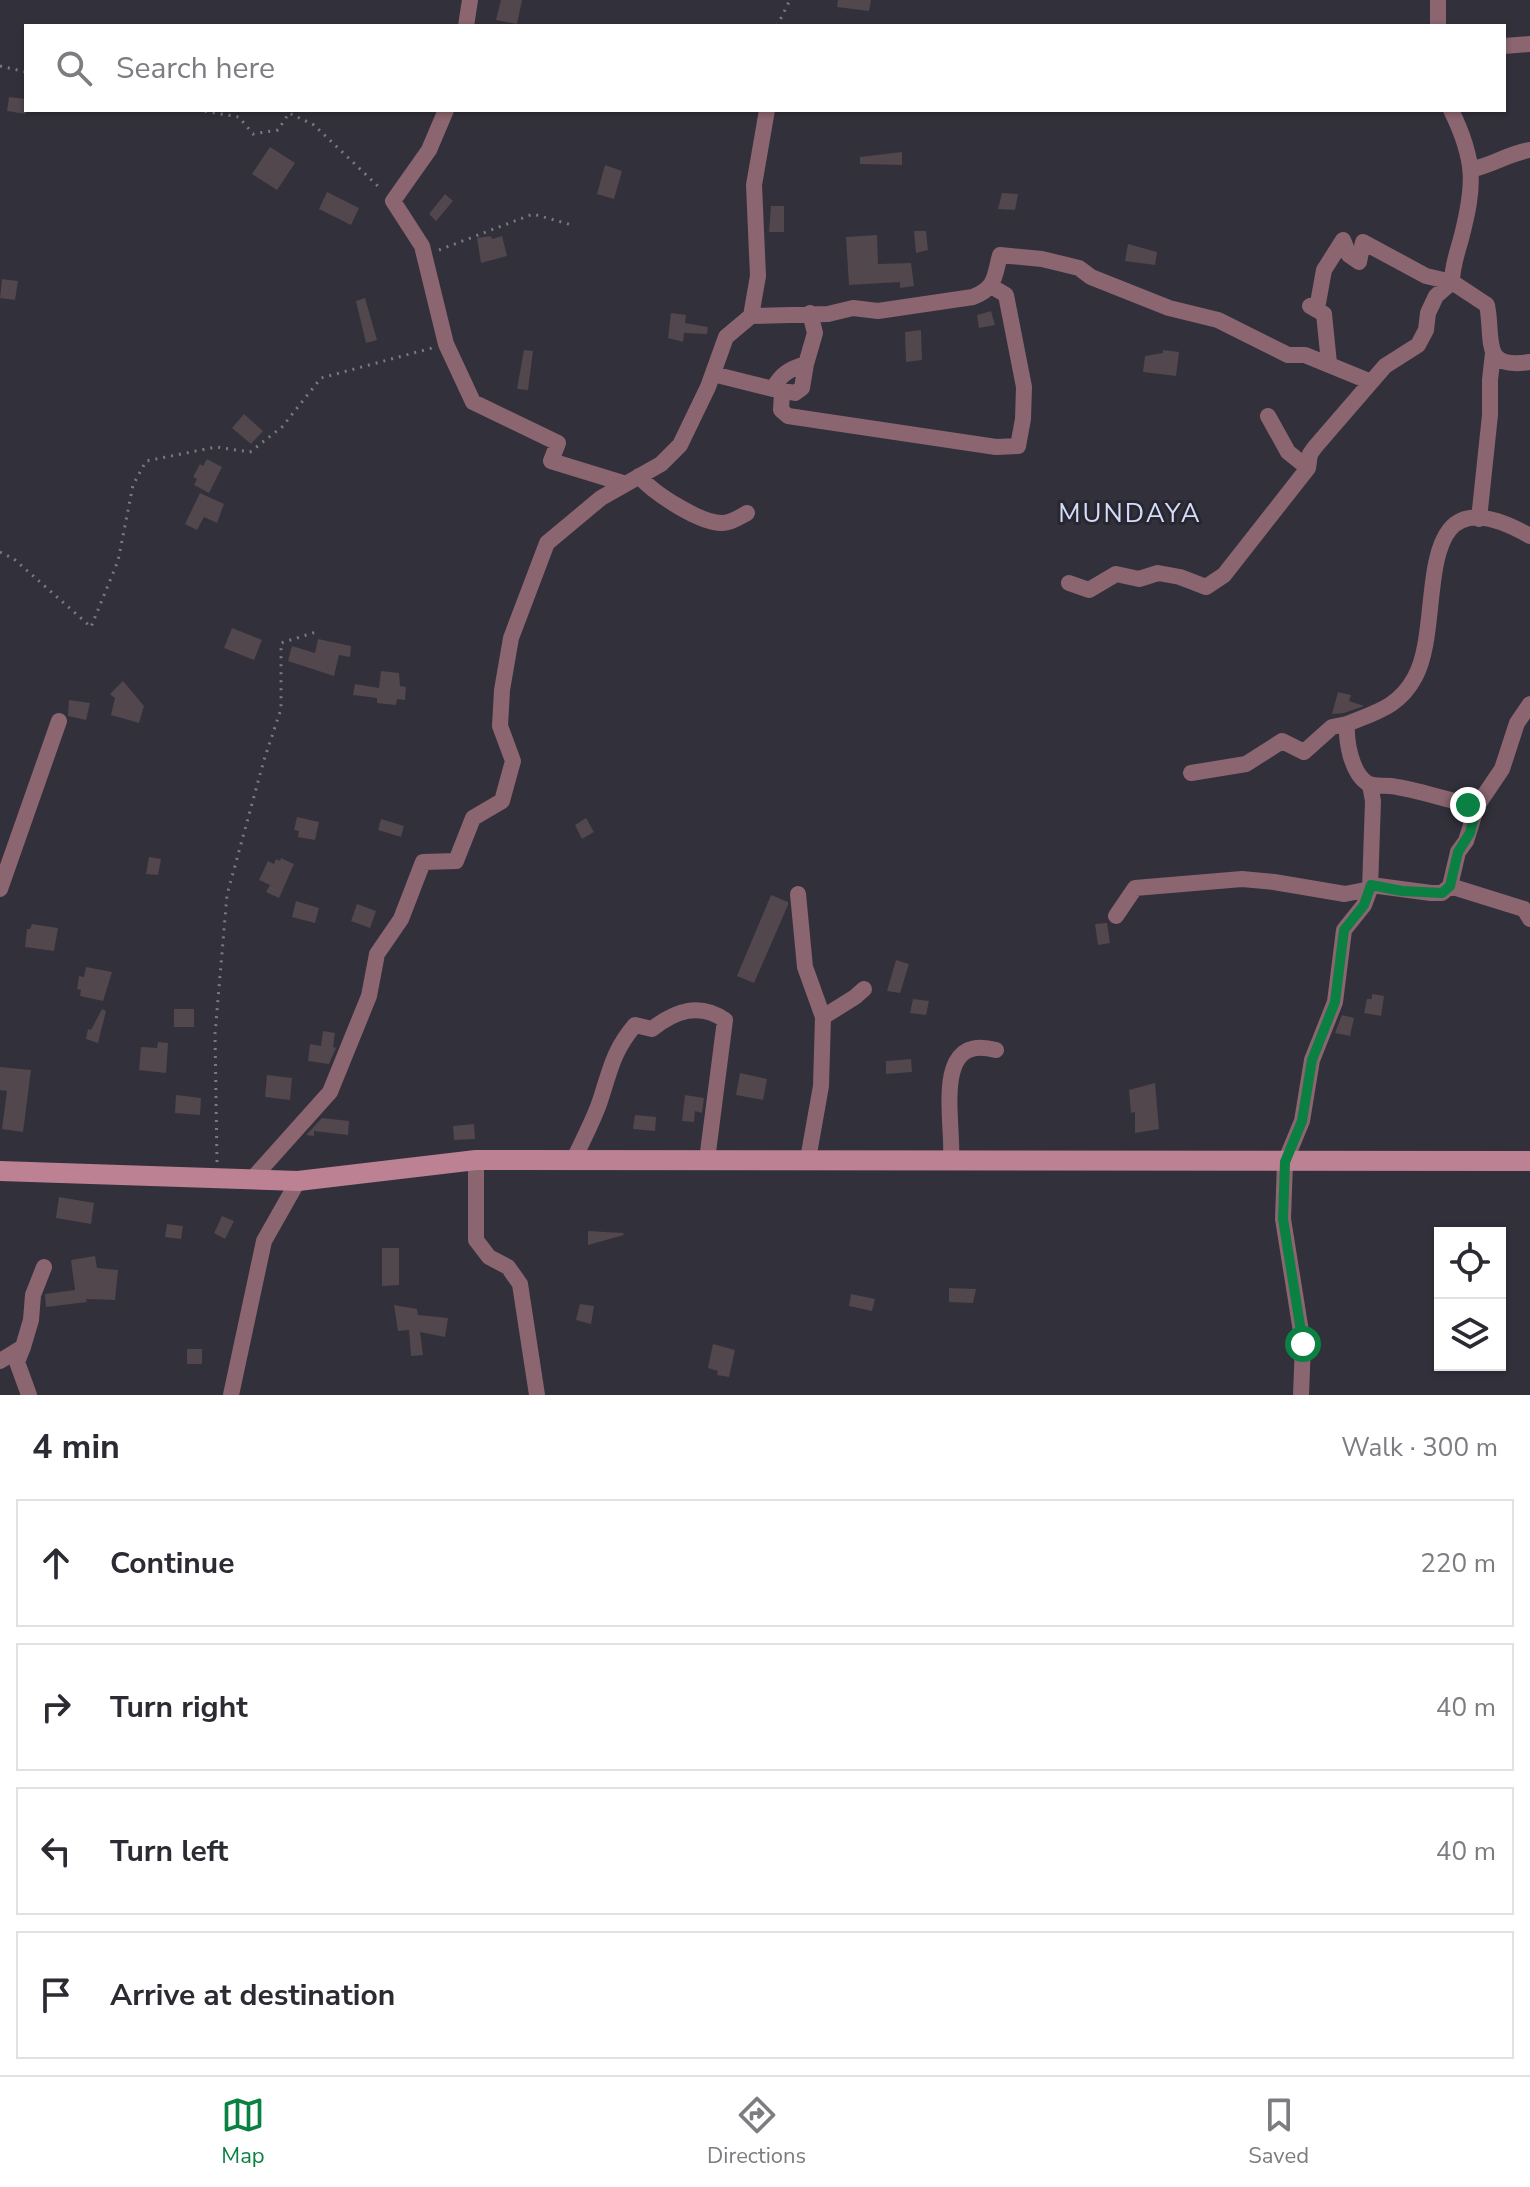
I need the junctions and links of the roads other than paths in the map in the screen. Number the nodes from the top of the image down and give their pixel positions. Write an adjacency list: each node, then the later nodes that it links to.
1 (470, 0): 3 (street)
2 (1438, 0): 4 (street)
3 (466, 24)
4 (1438, 24)
5 (1530, 44): 6 (street)
6 (1506, 46)
7 (445, 112): 24 (street)
8 (767, 112): 15 (street)
9 (1452, 112): 11 (street)
10 (1530, 150): 11 (street)
11 (1473, 169): 12 (street)
12 (1452, 282): 16 (street); 18 (street); 20 (street)
13 (991, 286): 14 (street); 18 (street); 21 (street)
14 (810, 313): 15 (street); 21 (street)
15 (751, 316): 19 (street)
16 (1493, 353): 17 (street); 26 (street)
17 (1530, 362)
18 (1329, 363): 20 (street)
19 (713, 374): 21 (street); 24 (street)
20 (1371, 382): 23 (street)
21 (777, 391)
22 (1268, 416): 23 (street)
23 (1308, 468): 28 (street)
24 (633, 480): 25 (street); 52 (street)
25 (747, 513)
26 (1479, 519): 27 (street); 31 (street)
27 (1530, 536)
28 (1069, 583)
29 (1530, 704): 34 (street)
30 (59, 721): 37 (street)
31 (1347, 724): 32 (street); 33 (street)
32 (1191, 773)
33 (1370, 785): 34 (street); 36 (street)
34 (1477, 806): 35 (street)
35 (1450, 886): 36 (street); 40 (street)
36 (1370, 887): 39 (street); 50 (street)
37 (0, 889)
38 (798, 894): 42 (street)
39 (1116, 916)
40 (1530, 919)
41 (864, 989): 42 (street)
42 (823, 1017): 44 (street)
43 (996, 1050): 45 (street)
44 (808, 1159): 45 (main road); 47 (main road)
45 (951, 1159): 50 (main road)
46 (476, 1160): 48 (main road); 53 (main road); 59 (street)
47 (707, 1160): 48 (main road); 48 (street)
48 (573, 1161)
49 (1530, 1161): 50 (main road)
50 (1285, 1162): 60 (street)
51 (0, 1171): 52 (main road)
52 (253, 1178): 53 (main road)
53 (298, 1181): 58 (street)
54 (44, 1267): 55 (street)
55 (23, 1347): 56 (street); 57 (street)
56 (0, 1361)
57 (29, 1395)
58 (231, 1395)
59 (537, 1395)
60 (1301, 1395)

